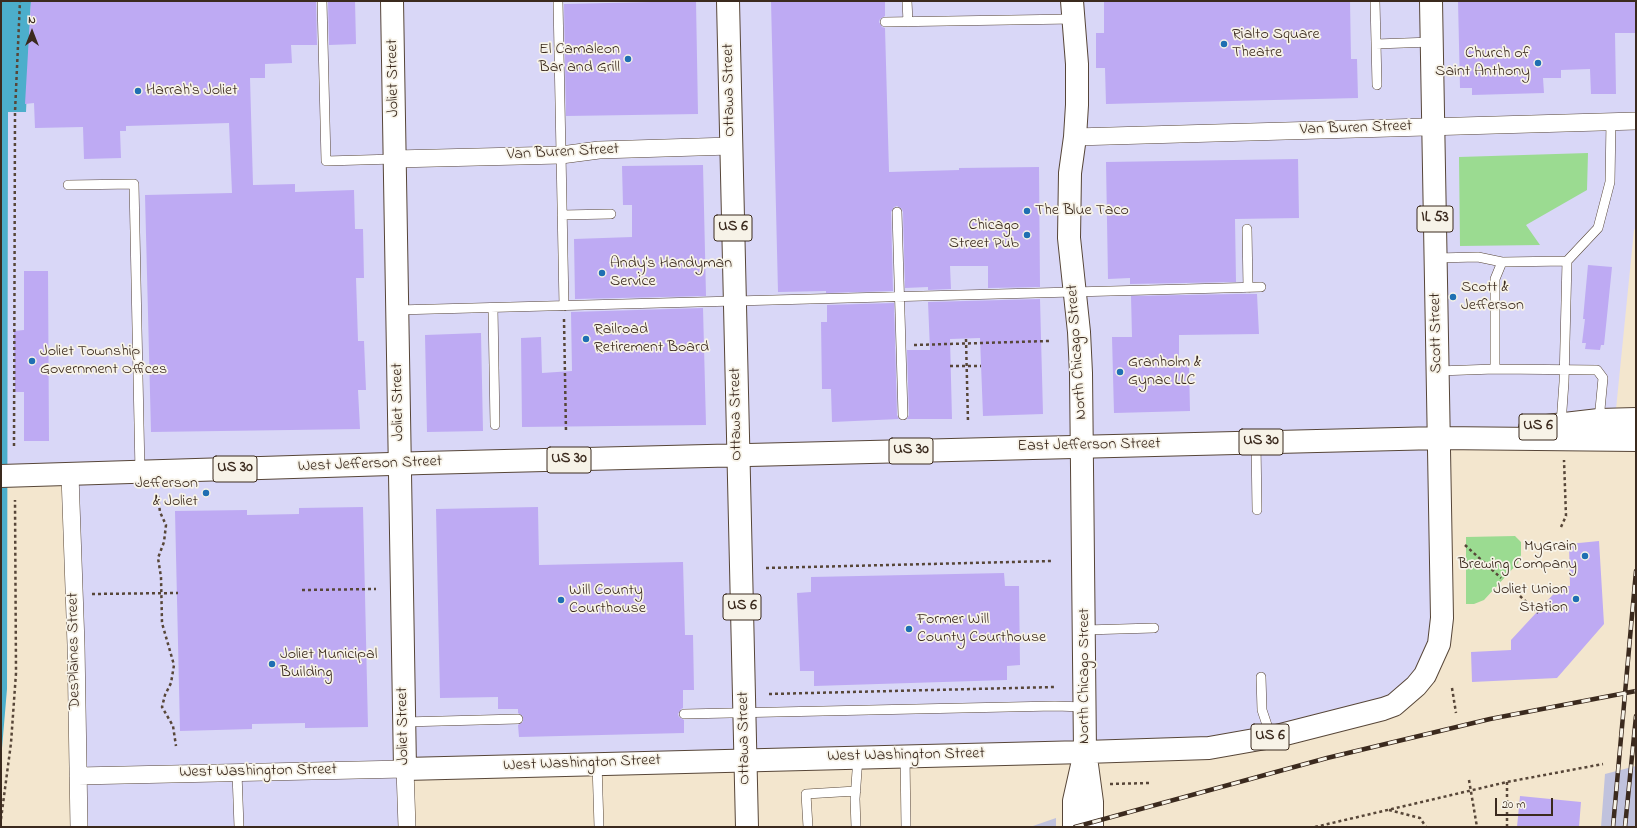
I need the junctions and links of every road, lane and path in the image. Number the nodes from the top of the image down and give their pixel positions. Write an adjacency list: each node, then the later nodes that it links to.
1 (20, 1): 58 (path)
2 (322, 1): 21 (lane)
3 (392, 1): 21 (main road, Joliet Street)
4 (558, 1): 20 (lane)
5 (728, 1): 19 (main road, Ottawa Street / US 6)
6 (907, 1): 11 (lane)
7 (1375, 1): 13 (lane)
8 (1431, 1): 12 (main road, Scott Street / IL 53)
9 (1073, 10): 11 (lane); 18 (main road, North Chicago Street)
10 (885, 22): 11 (lane)
11 (910, 22)
12 (1432, 42): 13 (lane); 17 (main road, Scott Street / IL 53)
13 (1376, 44): 14 (lane)
14 (1377, 85)
15 (1612, 121): 16 (street, Van Buren Street); 17 (street, Van Buren Street); 28 (lane)
16 (1636, 121)
17 (1433, 127): 18 (street, Van Buren Street); 27 (main road, Scott Street / IL 53)
18 (1075, 137): 32 (main road, North Chicago Street)
19 (731, 146): 20 (street, Van Buren Street); 34 (main road, Ottawa Street / US 6)
20 (561, 155): 21 (street, Van Buren Street); 25 (lane)
21 (395, 159): 37 (main road, Joliet Street)
22 (68, 185): 63 (lane)
23 (897, 212): 33 (lane)
24 (611, 214): 25 (lane)
25 (562, 215): 35 (lane)
26 (1247, 229): 31 (lane)
27 (1436, 258): 29 (lane); 47 (main road, Scott Street / IL 53)
28 (1566, 261): 29 (lane); 46 (lane)
29 (1502, 262): 45 (lane)
30 (1261, 287): 31 (lane)
31 (1248, 288): 32 (lane)
32 (1074, 293): 33 (lane); 59 (main road, North Chicago Street)
33 (900, 297): 34 (lane); 41 (lane)
34 (735, 301): 35 (lane); 60 (main road, Ottawa Street / US 6)
35 (564, 306): 36 (lane); 54 (path)
36 (493, 308): 37 (lane); 53 (lane)
37 (397, 310): 62 (main road, Joliet Street)
38 (966, 338): 40 (path)
39 (1049, 341): 40 (path)
40 (966, 343): 41 (path); 43 (path)
41 (901, 345): 48 (lane)
42 (950, 366): 43 (path)
43 (966, 366): 44 (path); 51 (path)
44 (981, 366)
45 (1495, 369): 46 (lane); 47 (lane)
46 (1564, 370): 50 (lane); 52 (lane)
47 (1438, 371): 55 (main road, Scott Street / IL 53)
48 (903, 415)
49 (1636, 419): 50 (main road, East Jefferson Street / US 6)
50 (1599, 420): 52 (main road, East Jefferson Street / US 6)
51 (968, 422)
52 (1561, 424): 55 (main road, East Jefferson Street / US 6)
53 (495, 425)
54 (566, 432)
55 (1439, 438): 56 (main road, East Jefferson Street / US 6); 57 (main road, East Jefferson Street / US 30); 93 (main road, Scott Street / US 6)
56 (1636, 440)
57 (1256, 442): 59 (main road, East Jefferson Street / US 30); 68 (lane)
58 (14, 446)
59 (1083, 446): 60 (main road, East Jefferson Street / US 30); 82 (main road, North Chicago Street)
60 (738, 455): 62 (main road, West Jefferson Street / US 30); 88 (main road, Ottawa Street / US 6)
61 (1564, 460): 69 (path)
62 (400, 464): 63 (main road, West Jefferson Street / US 30); 92 (main road, Joliet Street)
63 (140, 472): 64 (main road, West Jefferson Street / US 30)
64 (70, 474): 65 (main road, West Jefferson Street / US 30); 103 (street, DesPlaines Street)
65 (6, 476)
66 (158, 496): 76 (path)
67 (15, 500): 111 (path)
68 (1257, 510)
69 (1561, 527)
70 (1465, 545): 73 (path)
71 (1052, 561): 72 (path)
72 (766, 568)
73 (1501, 578)
74 (376, 589): 75 (path)
75 (302, 590)
76 (162, 593): 77 (path); 78 (path); 94 (path)
77 (178, 593)
78 (92, 594)
79 (1520, 596): 80 (path)
80 (1538, 613)
81 (1154, 628): 82 (lane)
82 (1085, 630): 87 (main road, North Chicago Street)
83 (1261, 677): 93 (lane)
84 (1055, 687): 86 (path)
85 (1452, 688): 89 (path)
86 (769, 694)
87 (1085, 707): 88 (lane); 95 (main road, North Chicago Street)
88 (745, 712): 90 (lane); 98 (main road, Ottawa Street / US 6)
89 (1456, 713)
90 (684, 714)
91 (518, 719): 92 (lane)
92 (404, 722): 101 (main road, Joliet Street)
93 (1271, 737): 95 (main road, US 6)
94 (176, 746)
95 (1085, 752): 96 (main road, West Washington Street); 120 (main road); 121 (main road)
96 (905, 756): 97 (main road, West Washington Street); 119 (lane)
97 (858, 757): 98 (main road, West Washington Street); 109 (lane)
98 (746, 759): 99 (main road, West Washington Street); 116 (main road, Ottawa Street / US 6)
99 (597, 764): 101 (main road, West Washington Street); 115 (lane)
100 (1603, 764): 105 (path)
101 (405, 769): 102 (street, West Washington Street); 114 (street, Joliet Street)
102 (237, 773): 103 (street, West Washington Street); 113 (lane)
103 (78, 776): 112 (street, DesPlaines Street)
104 (1469, 780): 108 (path)
105 (1507, 782): 108 (path); 125 (path)
106 (1149, 783): 107 (path)
107 (1114, 784)
108 (1471, 790): 110 (path); 124 (path)
109 (856, 791): 117 (lane); 118 (lane)
110 (1388, 810): 122 (path); 123 (path)
111 (1, 819)
112 (79, 827)
113 (239, 827)
114 (407, 827)
115 (599, 827)
116 (747, 827)
117 (808, 827)
118 (856, 827)
119 (906, 827)
120 (1074, 827)
121 (1092, 827)
122 (1315, 827)
123 (1426, 827)
124 (1477, 827)
125 (1507, 827)

